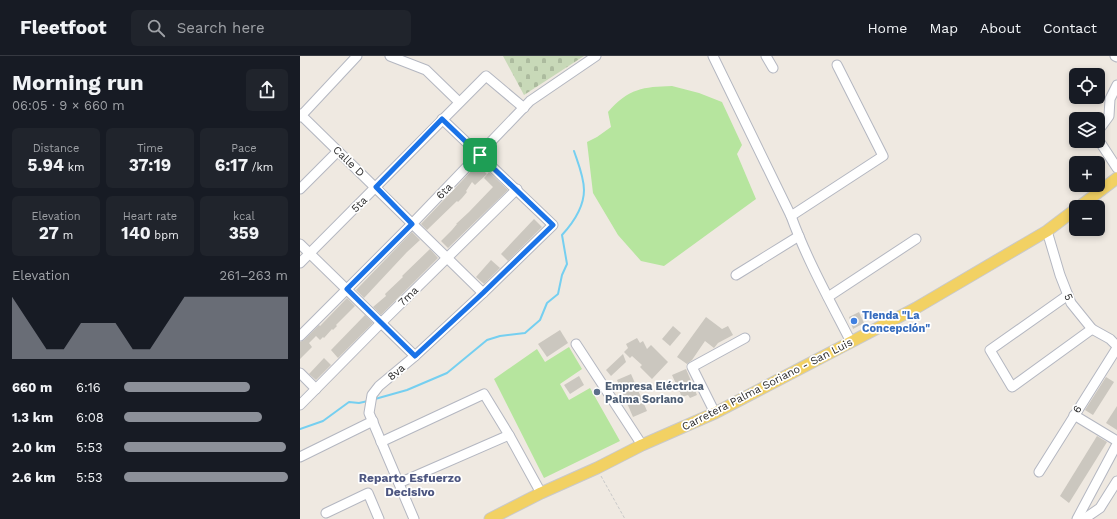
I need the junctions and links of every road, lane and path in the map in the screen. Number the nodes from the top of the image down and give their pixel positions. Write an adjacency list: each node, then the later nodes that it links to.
1 (358, 56): 11 (street)
2 (390, 56): 9 (street)
3 (596, 56): 10 (street, 6ta)
4 (766, 56): 7 (street)
5 (716, 57): 24 (street)
6 (837, 65): 24 (street)
7 (773, 68)
8 (1117, 85): 13 (street)
9 (459, 102): 10 (street, 5ta); 12 (street, 5ta)
10 (524, 108): 16 (street, 6ta)
11 (300, 116): 15 (street, Calle D)
12 (442, 119): 16 (street); 19 (street, 5ta)
13 (1105, 121)
14 (1104, 148): 17 (street)
15 (338, 151): 19 (street, Calle D); 20 (street)
16 (480, 155): 21 (street); 25 (street, 6ta)
17 (1117, 168)
18 (1117, 178): 22 (main road)
19 (376, 187): 25 (street, Calle D); 30 (street, 5ta)
20 (300, 189)
21 (517, 189): 31 (street, 7ma); 35 (street, 8va)
22 (1088, 200)
23 (1069, 214): 26 (main road, Carretera Palma Soriano - San Luis)
24 (791, 216): 27 (street)
25 (412, 224): 31 (street, Calle D); 34 (street, 6ta)
26 (1047, 231): 36 (street, 5); 42 (main road, Carretera Palma Soriano - San Luis)
27 (799, 236): 33 (street); 37 (street)
28 (916, 239): 37 (street)
29 (300, 244): 30 (street)
30 (310, 254): 32 (street, 5ta); 34 (street)
31 (448, 258): 35 (street, Calle D); 38 (street, 7ma)
32 (300, 263)
33 (736, 275)
34 (347, 289): 38 (street); 40 (street, 6ta)
35 (483, 293): 45 (street, 8va)
36 (1068, 295): 39 (street, 5); 39 (street)
37 (828, 297): 42 (street)
38 (381, 323): 45 (street); 47 (street, 7ma)
39 (1092, 329): 44 (street, 5)
40 (300, 336)
41 (745, 338): 49 (street)
42 (851, 342): 49 (main road, Carretera Palma Soriano - San Luis)
43 (576, 344): 55 (street)
44 (1117, 347): 50 (street, 6)
45 (415, 356): 51 (street, 8va)
46 (300, 373): 47 (street)
47 (316, 389): 48 (street, 7ma)
48 (300, 405)
49 (715, 413): 55 (main road, Carretera Palma Soriano - San Luis)
50 (1074, 415): 54 (street); 58 (street, 6)
51 (373, 421): 53 (street, 8va); 56 (street)
52 (509, 435): 53 (street); 60 (street); 62 (street)
53 (381, 442): 60 (street, 8va)
54 (1117, 442): 61 (street)
55 (642, 445): 57 (main road, Carretera Palma Soriano - San Luis)
56 (300, 457)
57 (597, 468): 62 (main road, Carretera Palma Soriano - San Luis); 68 (path)
58 (1039, 472)
59 (1117, 481): 63 (street)
60 (399, 484): 66 (street, 8va)
61 (1094, 486): 63 (street); 69 (street)
62 (541, 493): 67 (main road, Carretera Palma Soriano - San Luis)
63 (1109, 495): 70 (street)
64 (326, 513): 65 (street)
65 (379, 519)
66 (414, 519)
67 (490, 519)
68 (625, 519)
69 (1077, 519)
70 (1084, 519)

